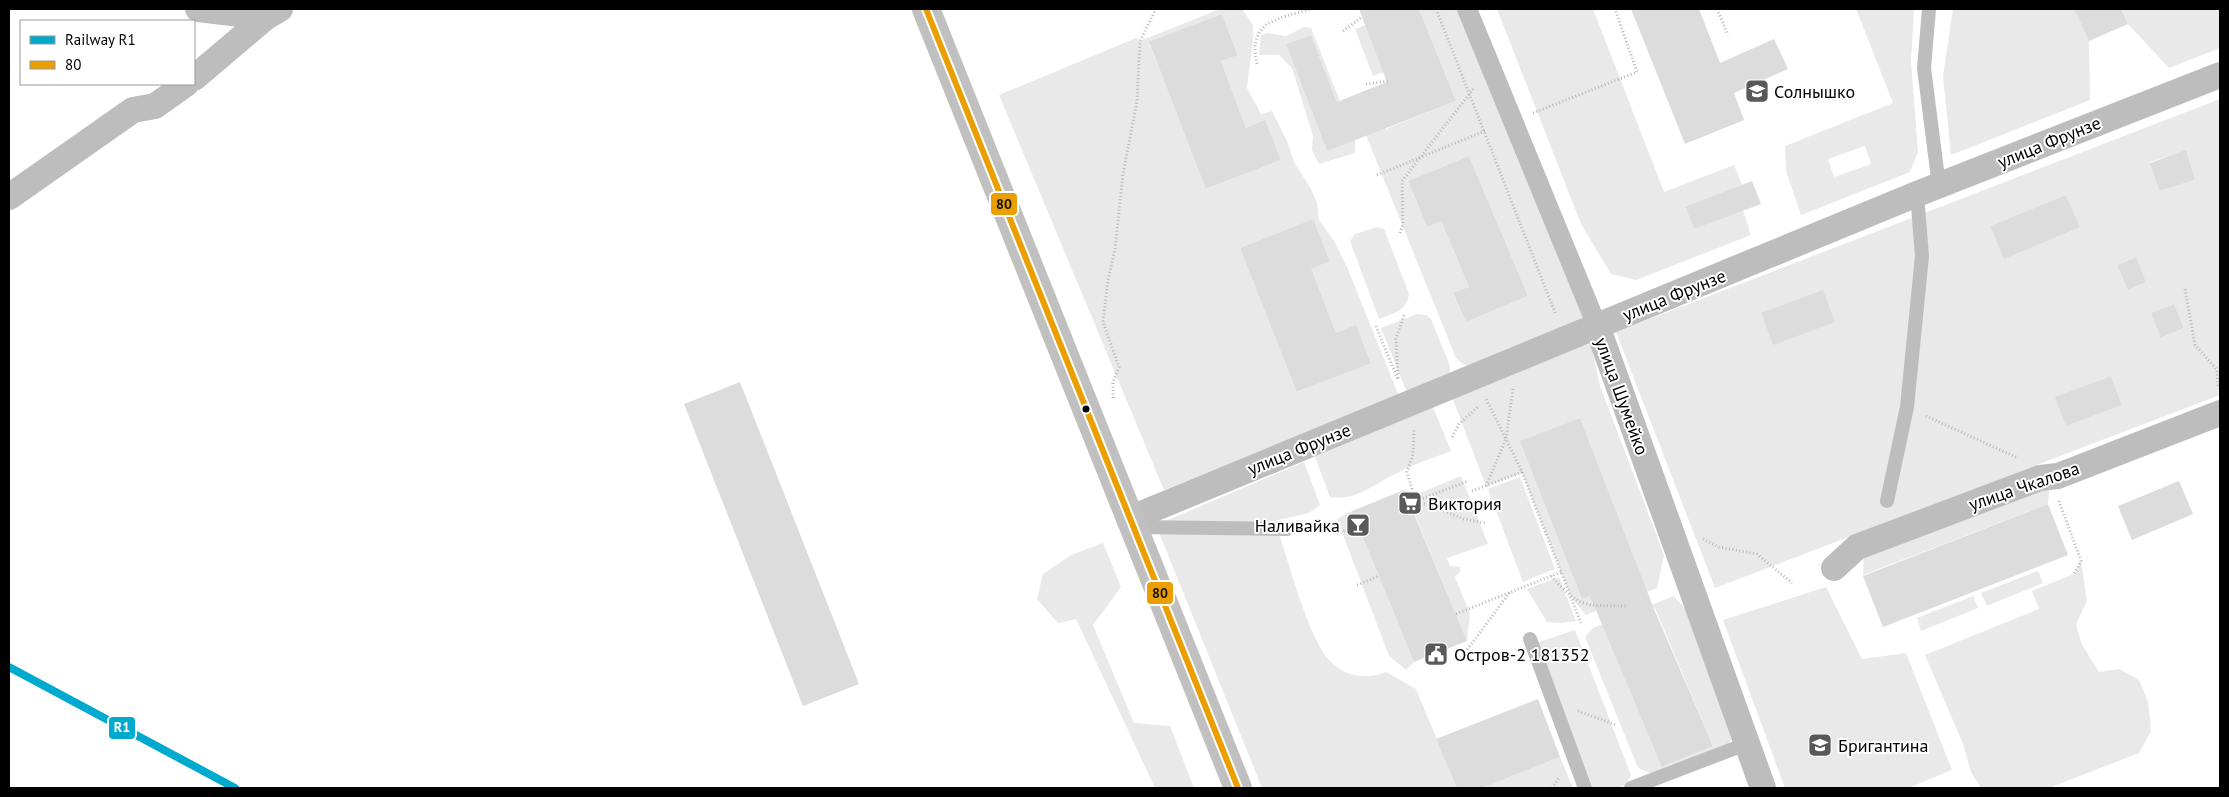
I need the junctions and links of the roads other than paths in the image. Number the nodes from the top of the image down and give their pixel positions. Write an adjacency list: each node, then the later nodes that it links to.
1 (198, 9): 5 (street)
2 (926, 9): 14 (main road)
3 (1467, 9): 11 (street, улица Шумейко)
4 (1929, 9): 9 (lane)
5 (273, 13): 7 (street)
6 (2220, 75): 9 (street, улица Фрунзе)
7 (195, 77)
8 (185, 85): 10 (street)
9 (1928, 190): 11 (street, улица Фрунзе); 13 (lane)
10 (9, 197)
11 (1597, 326): 14 (street, улица Фрунзе); 18 (street, улица Шумейко)
12 (2220, 413): 16 (street, улица Чкалова)
13 (1887, 501)
14 (1131, 523): 15 (lane); 19 (main road)
15 (1287, 529)
16 (1834, 568)
17 (1530, 639): 20 (lane)
18 (1746, 744): 21 (lane); 22 (street, улица Шумейко)
19 (1238, 788)
20 (1585, 788)
21 (1631, 788)
22 (1763, 788)

